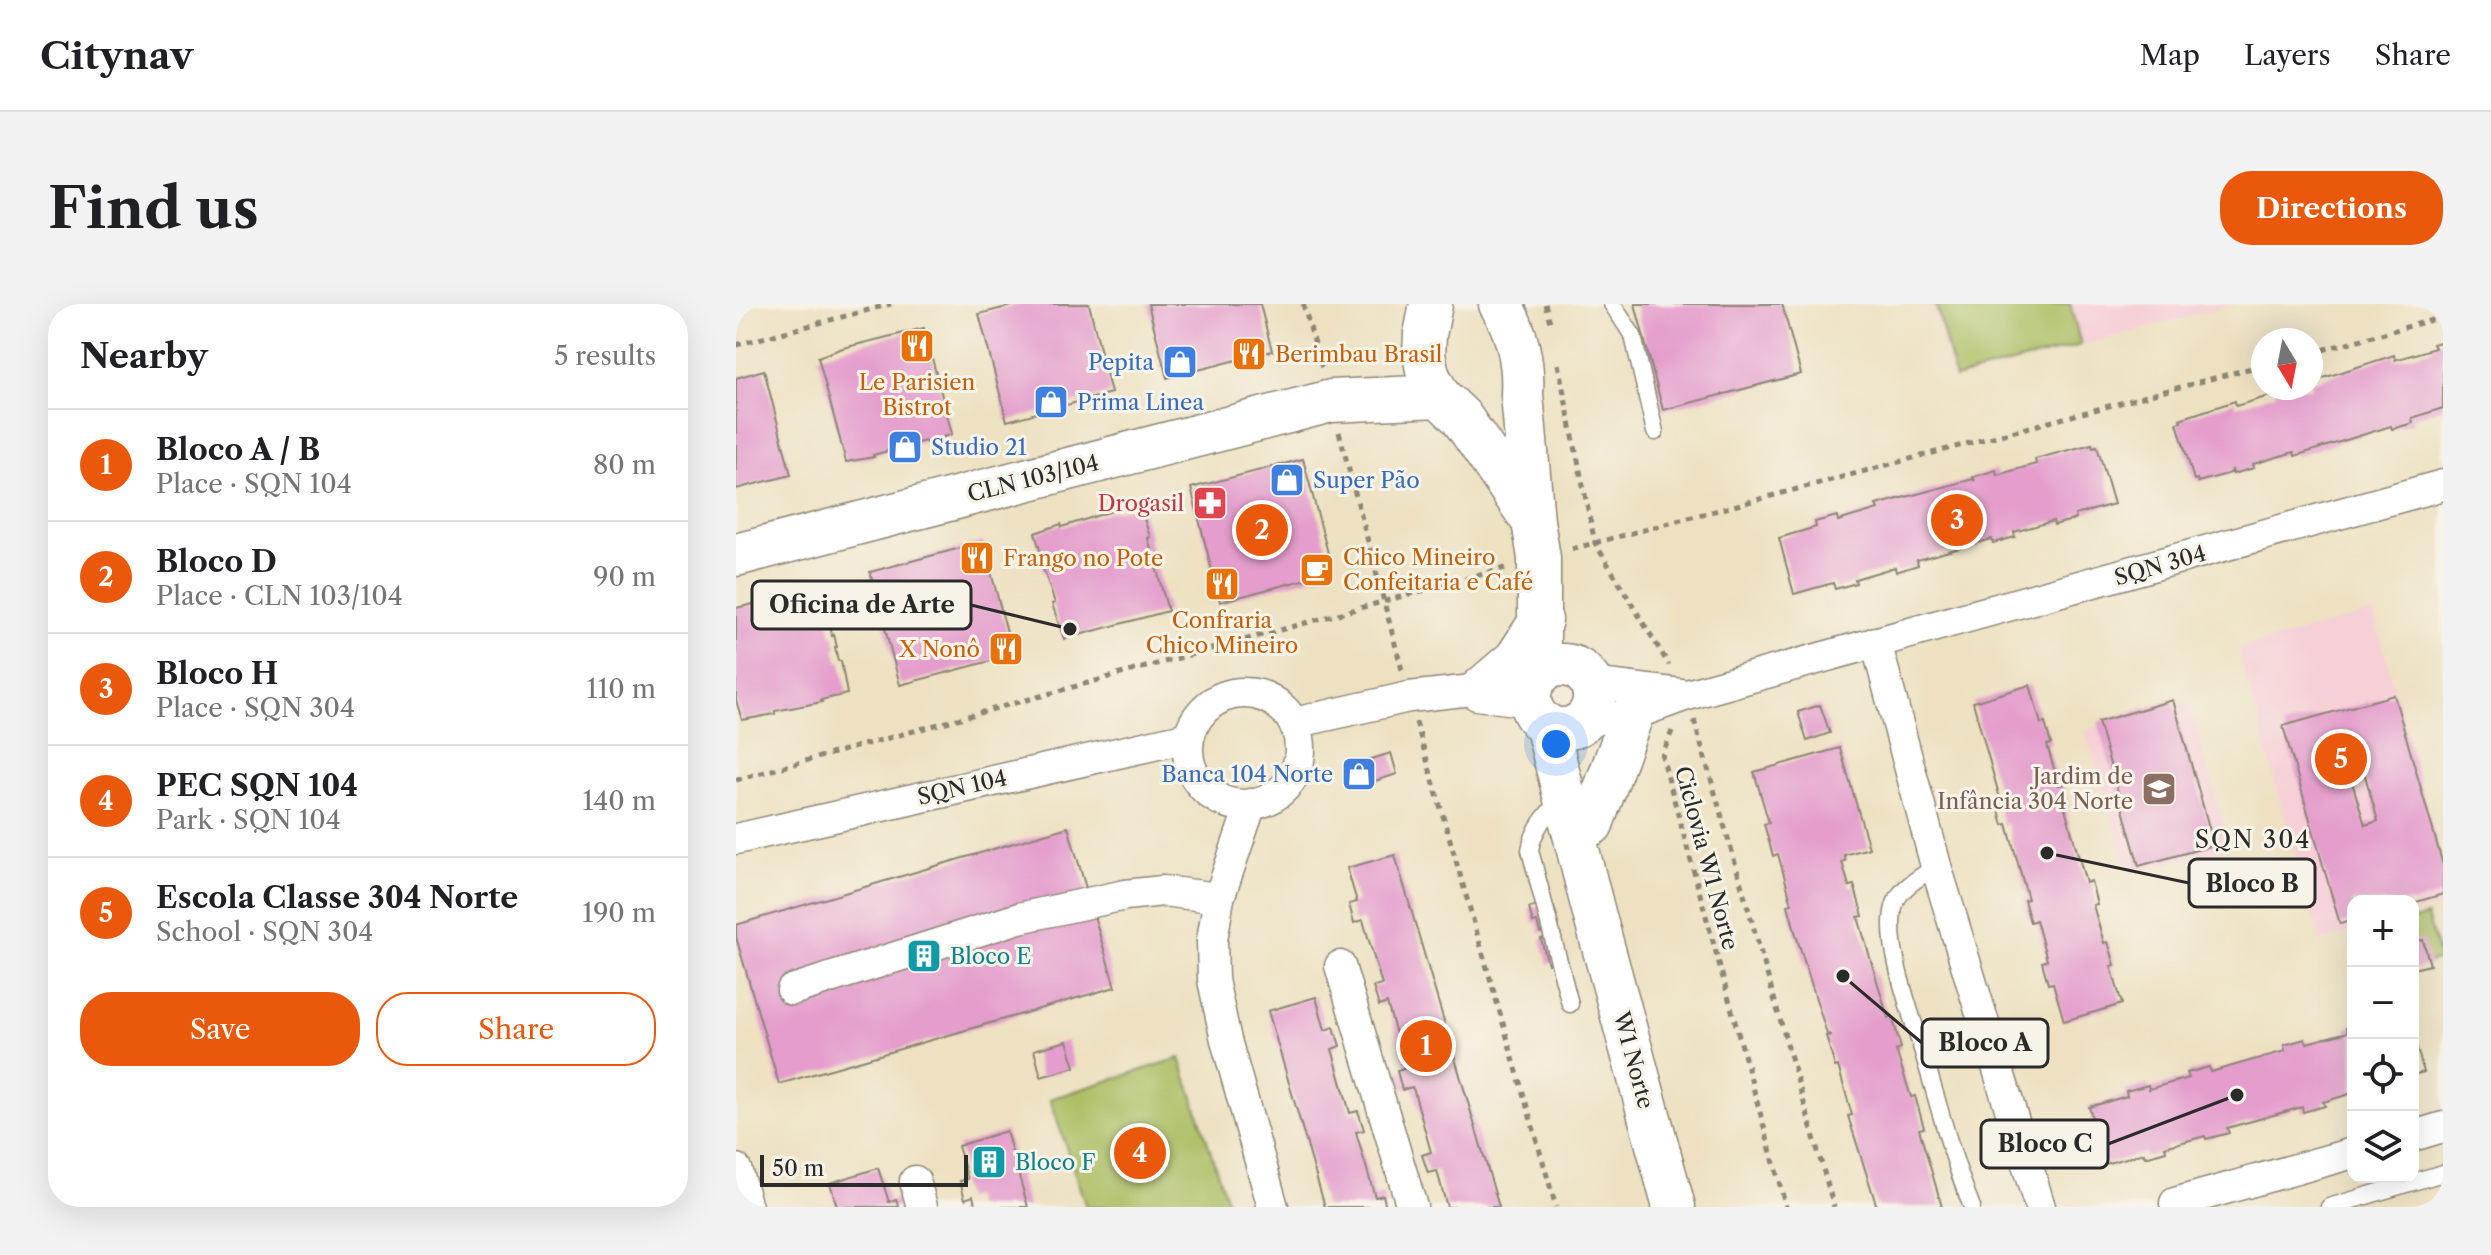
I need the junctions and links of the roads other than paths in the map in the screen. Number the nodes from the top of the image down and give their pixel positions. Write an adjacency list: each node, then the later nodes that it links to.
1 (1500, 304): 5 (street, W1 Norte)
2 (1612, 304): 8 (lane)
3 (1433, 307): 4 (street)
4 (1424, 354): 6 (street, CLN 103/104); 7 (street, W1 Norte)
5 (1522, 394): 7 (street, CLN 103/104); 10 (street, W1 Norte)
6 (1331, 401): 7 (street, CLN 103/104); 11 (street, CLN 103/104)
7 (1450, 406): 10 (street, W1 Norte)
8 (1655, 432)
9 (2443, 485): 13 (street, SQN 304)
10 (1536, 540): 12 (street, W1 Norte); 16 (street, W1 Norte)
11 (736, 555)
12 (1541, 620): 14 (street); 16 (street, W1 Norte)
13 (1876, 642): 15 (street, SQN 304); 23 (street)
14 (1466, 690): 16 (street); 18 (street)
15 (1687, 695): 16 (street, SQN 304); 17 (street, SQN 304)
16 (1559, 698): 17 (street, SQN 304); 21 (street, W1 Norte)
17 (1632, 715): 21 (street)
18 (1294, 723): 19 (street); 20 (street)
19 (1189, 737): 20 (street); 22 (street, SQN 104)
20 (1251, 804): 24 (street)
21 (1578, 810): 27 (lane); 37 (street, W1 Norte)
22 (736, 839)
23 (1936, 866): 38 (lane); 39 (street)
24 (1219, 898): 26 (street); 35 (street)
25 (1340, 966): 36 (street)
26 (792, 990)
27 (1570, 1004)
28 (2443, 1127): 29 (street)
29 (2419, 1134)
30 (2347, 1155): 33 (street)
31 (736, 1169): 34 (street)
32 (2443, 1173): 40 (lane)
33 (2175, 1203)
34 (747, 1207)
35 (1273, 1207)
36 (1412, 1207)
37 (1674, 1207)
38 (1972, 1207)
39 (2040, 1207)
40 (2329, 1207)

